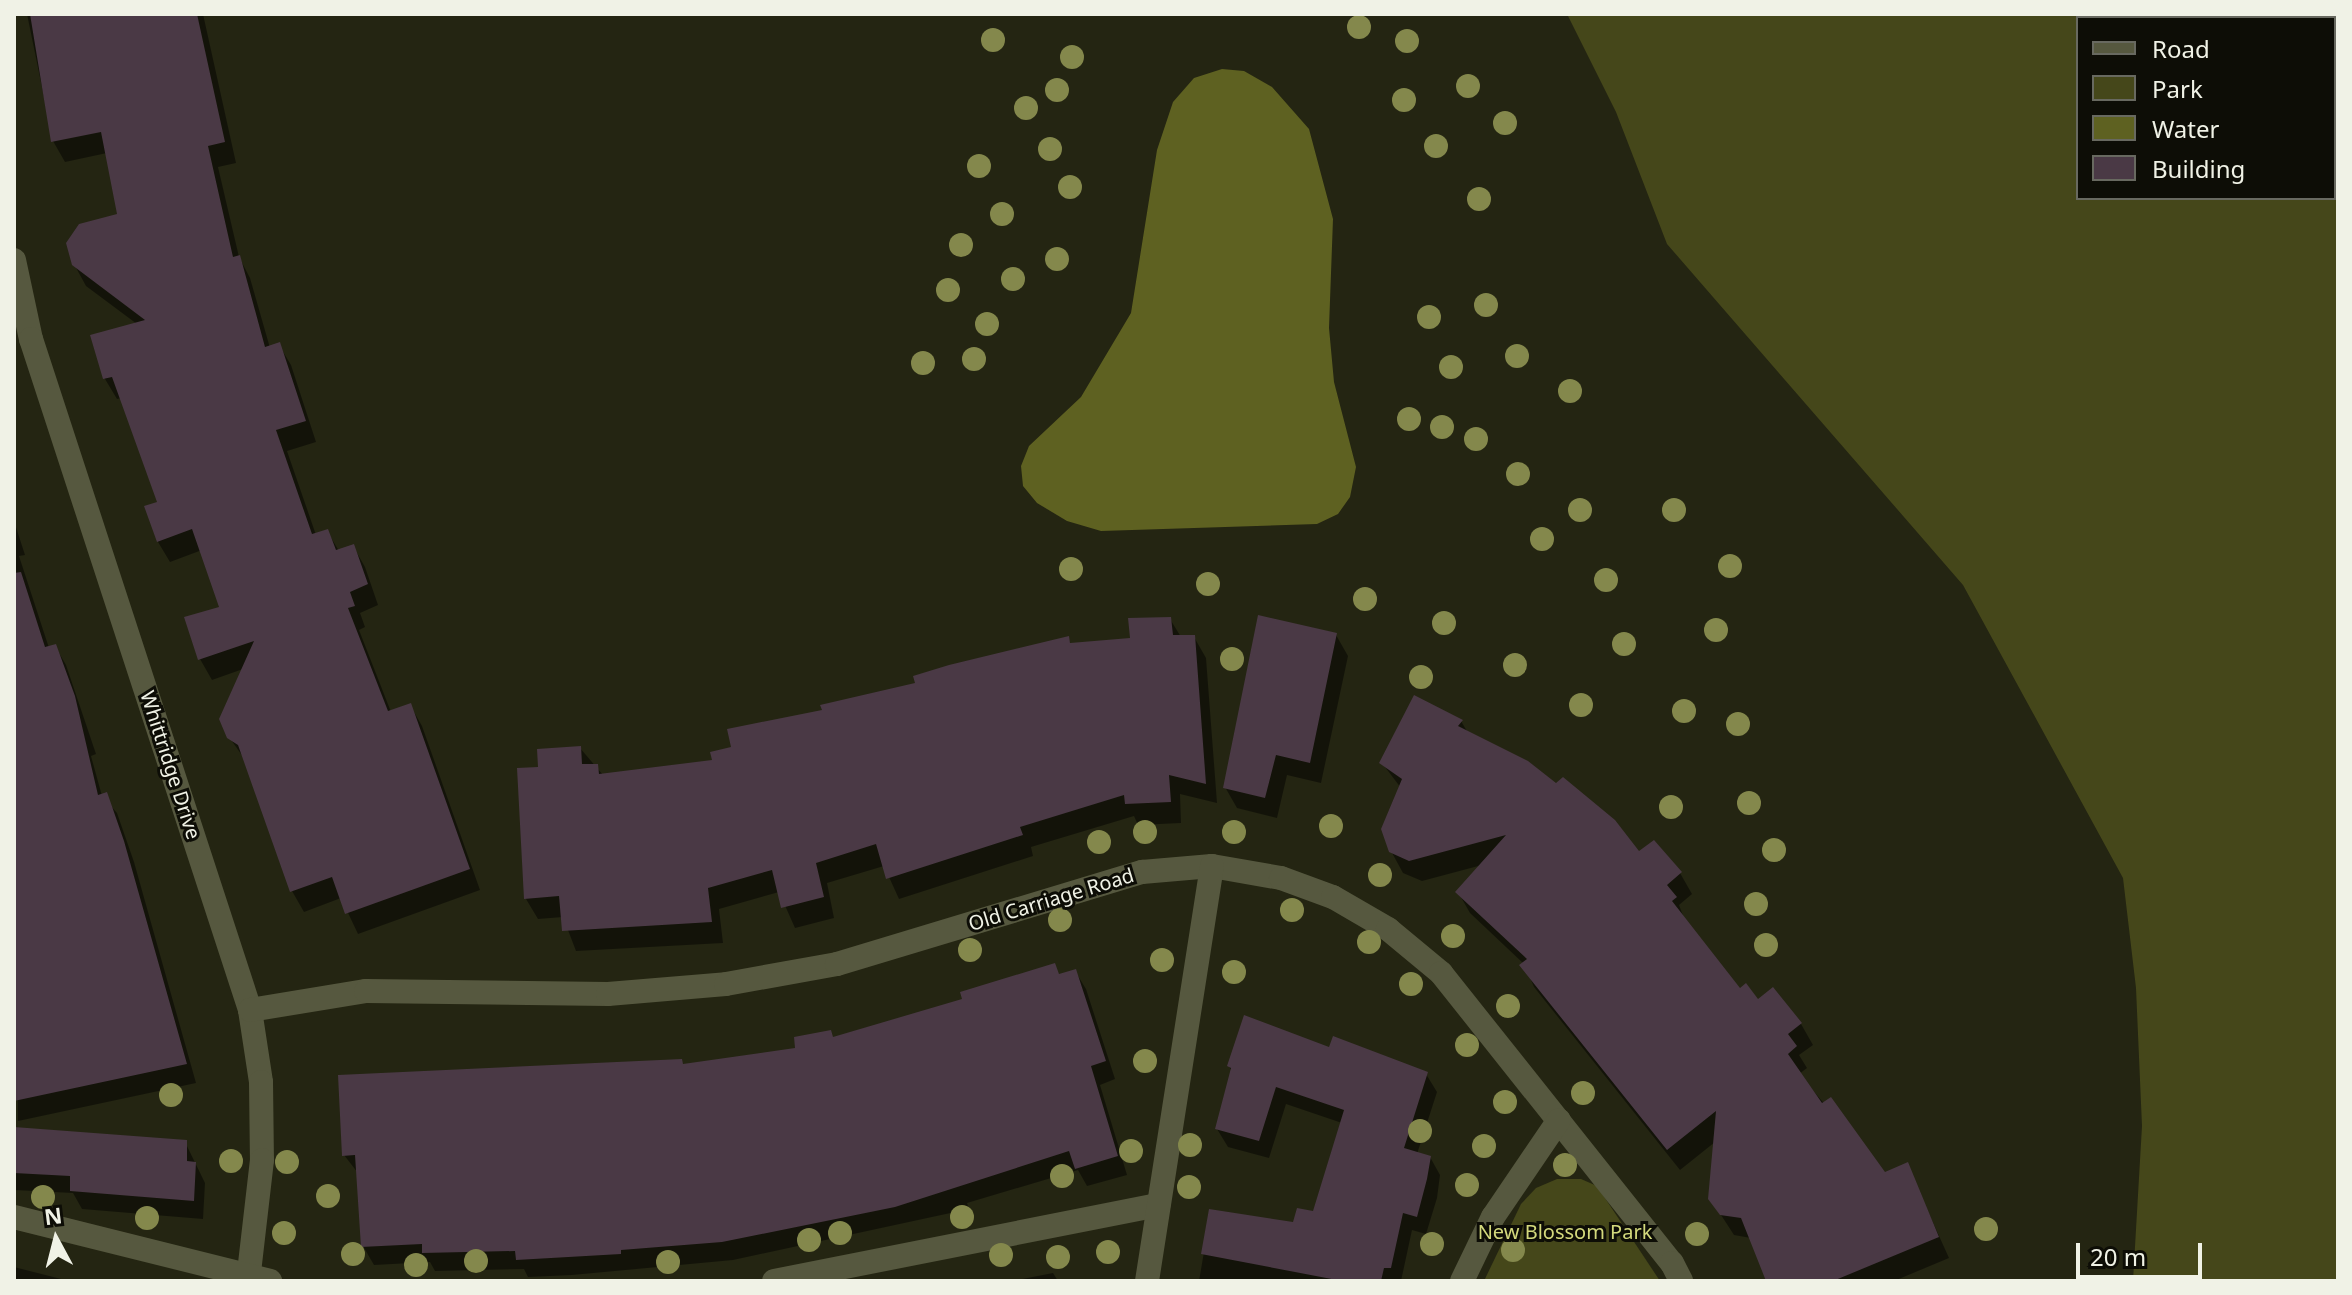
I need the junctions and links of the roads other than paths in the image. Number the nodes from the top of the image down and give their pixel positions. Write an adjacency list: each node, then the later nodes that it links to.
1 (14, 260): 2 (street, Whittridge Drive)
2 (22, 340): 4 (street, Whittridge Drive)
3 (1212, 866): 4 (street, Old Carriage Road); 5 (street, Old Carriage Road); 6 (street)
4 (250, 1010): 8 (street, Whittridge Drive)
5 (1559, 1120): 11 (street); 12 (street, Old Carriage Road)
6 (1159, 1205): 9 (street); 10 (street)
7 (14, 1217): 8 (street)
8 (256, 1280)
9 (774, 1281)
10 (1147, 1281)
11 (1462, 1281)
12 (1681, 1281)

